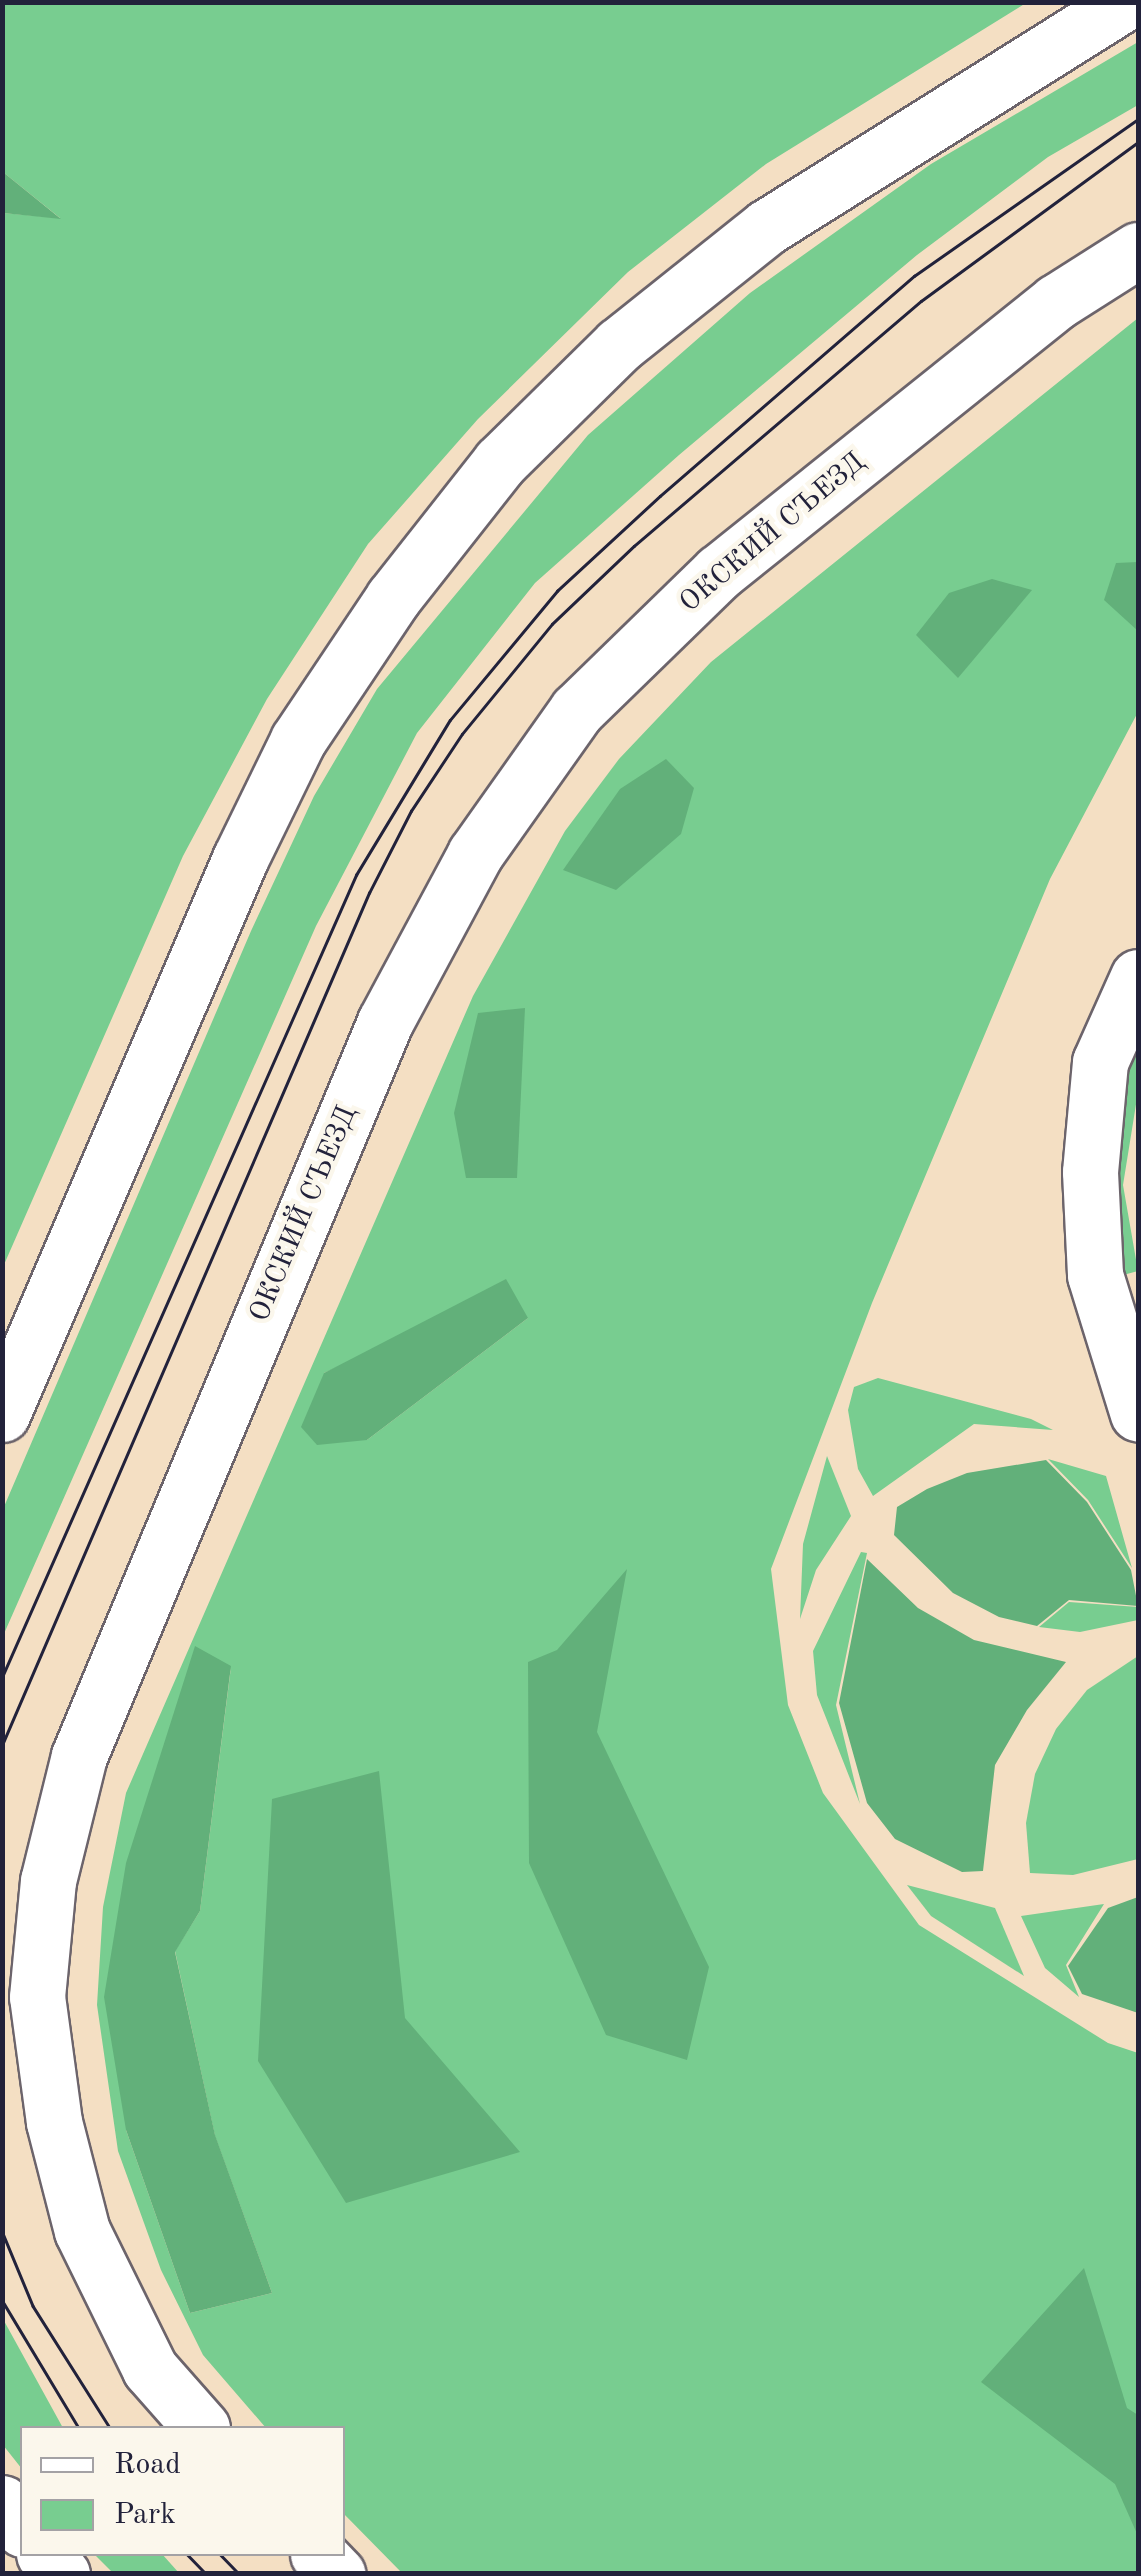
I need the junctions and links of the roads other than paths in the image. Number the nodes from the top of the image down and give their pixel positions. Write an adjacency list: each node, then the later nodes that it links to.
1 (1126, 2): 4 (main road)
2 (1138, 250): 6 (main road, ОКСКИЙ СЪЕЗД)
3 (1138, 977): 5 (main road)
4 (2, 1414)
5 (1138, 1414)
6 (200, 2426)
7 (2, 2503): 8 (main road)
8 (20, 2526)

